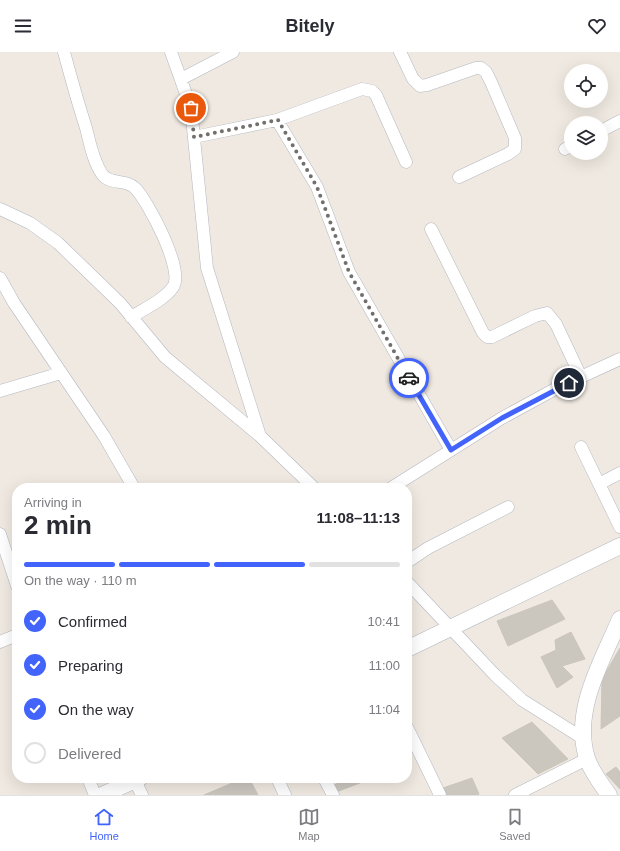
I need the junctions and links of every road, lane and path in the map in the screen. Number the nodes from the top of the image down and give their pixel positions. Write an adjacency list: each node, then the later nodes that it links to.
1 (64, 52): 15 (street)
2 (171, 52): 5 (street)
3 (233, 52): 5 (street)
4 (400, 52): 11 (street)
5 (181, 79): 9 (street)
6 (278, 120): 9 (street); 10 (street); 22 (street)
7 (620, 121): 8 (street)
8 (608, 127)
9 (194, 137): 20 (street)
10 (406, 162)
11 (459, 177)
12 (0, 209): 15 (street)
13 (431, 229): 18 (street)
14 (0, 278): 17 (street)
15 (131, 318): 20 (street)
16 (620, 359): 18 (street)
17 (61, 373): 19 (street); 24 (street)
18 (582, 377): 22 (street)
19 (0, 391)
20 (260, 436): 25 (street)
21 (581, 447): 27 (street)
22 (451, 450): 26 (street)
23 (620, 473): 27 (street)
24 (131, 483)
25 (309, 483)
26 (399, 483)
27 (599, 484): 29 (street)
28 (508, 507): 32 (street)
29 (620, 527)
30 (0, 534): 33 (street)
31 (620, 546): 36 (street)
32 (412, 559)
33 (12, 561)
34 (412, 587): 36 (street)
35 (620, 619): 41 (street)
36 (452, 628): 39 (street); 41 (street)
37 (12, 637): 38 (street)
38 (0, 642)
39 (412, 647)
40 (412, 737): 53 (street)
41 (584, 739): 42 (street)
42 (587, 759): 54 (street); 55 (street)
43 (90, 783): 48 (street)
44 (129, 783): 49 (street)
45 (139, 783): 50 (street)
46 (279, 783): 51 (street)
47 (327, 783): 52 (street)
48 (95, 795)
49 (102, 795)
50 (142, 795)
51 (285, 795)
52 (333, 795)
53 (440, 795)
54 (515, 795)
55 (609, 795)

